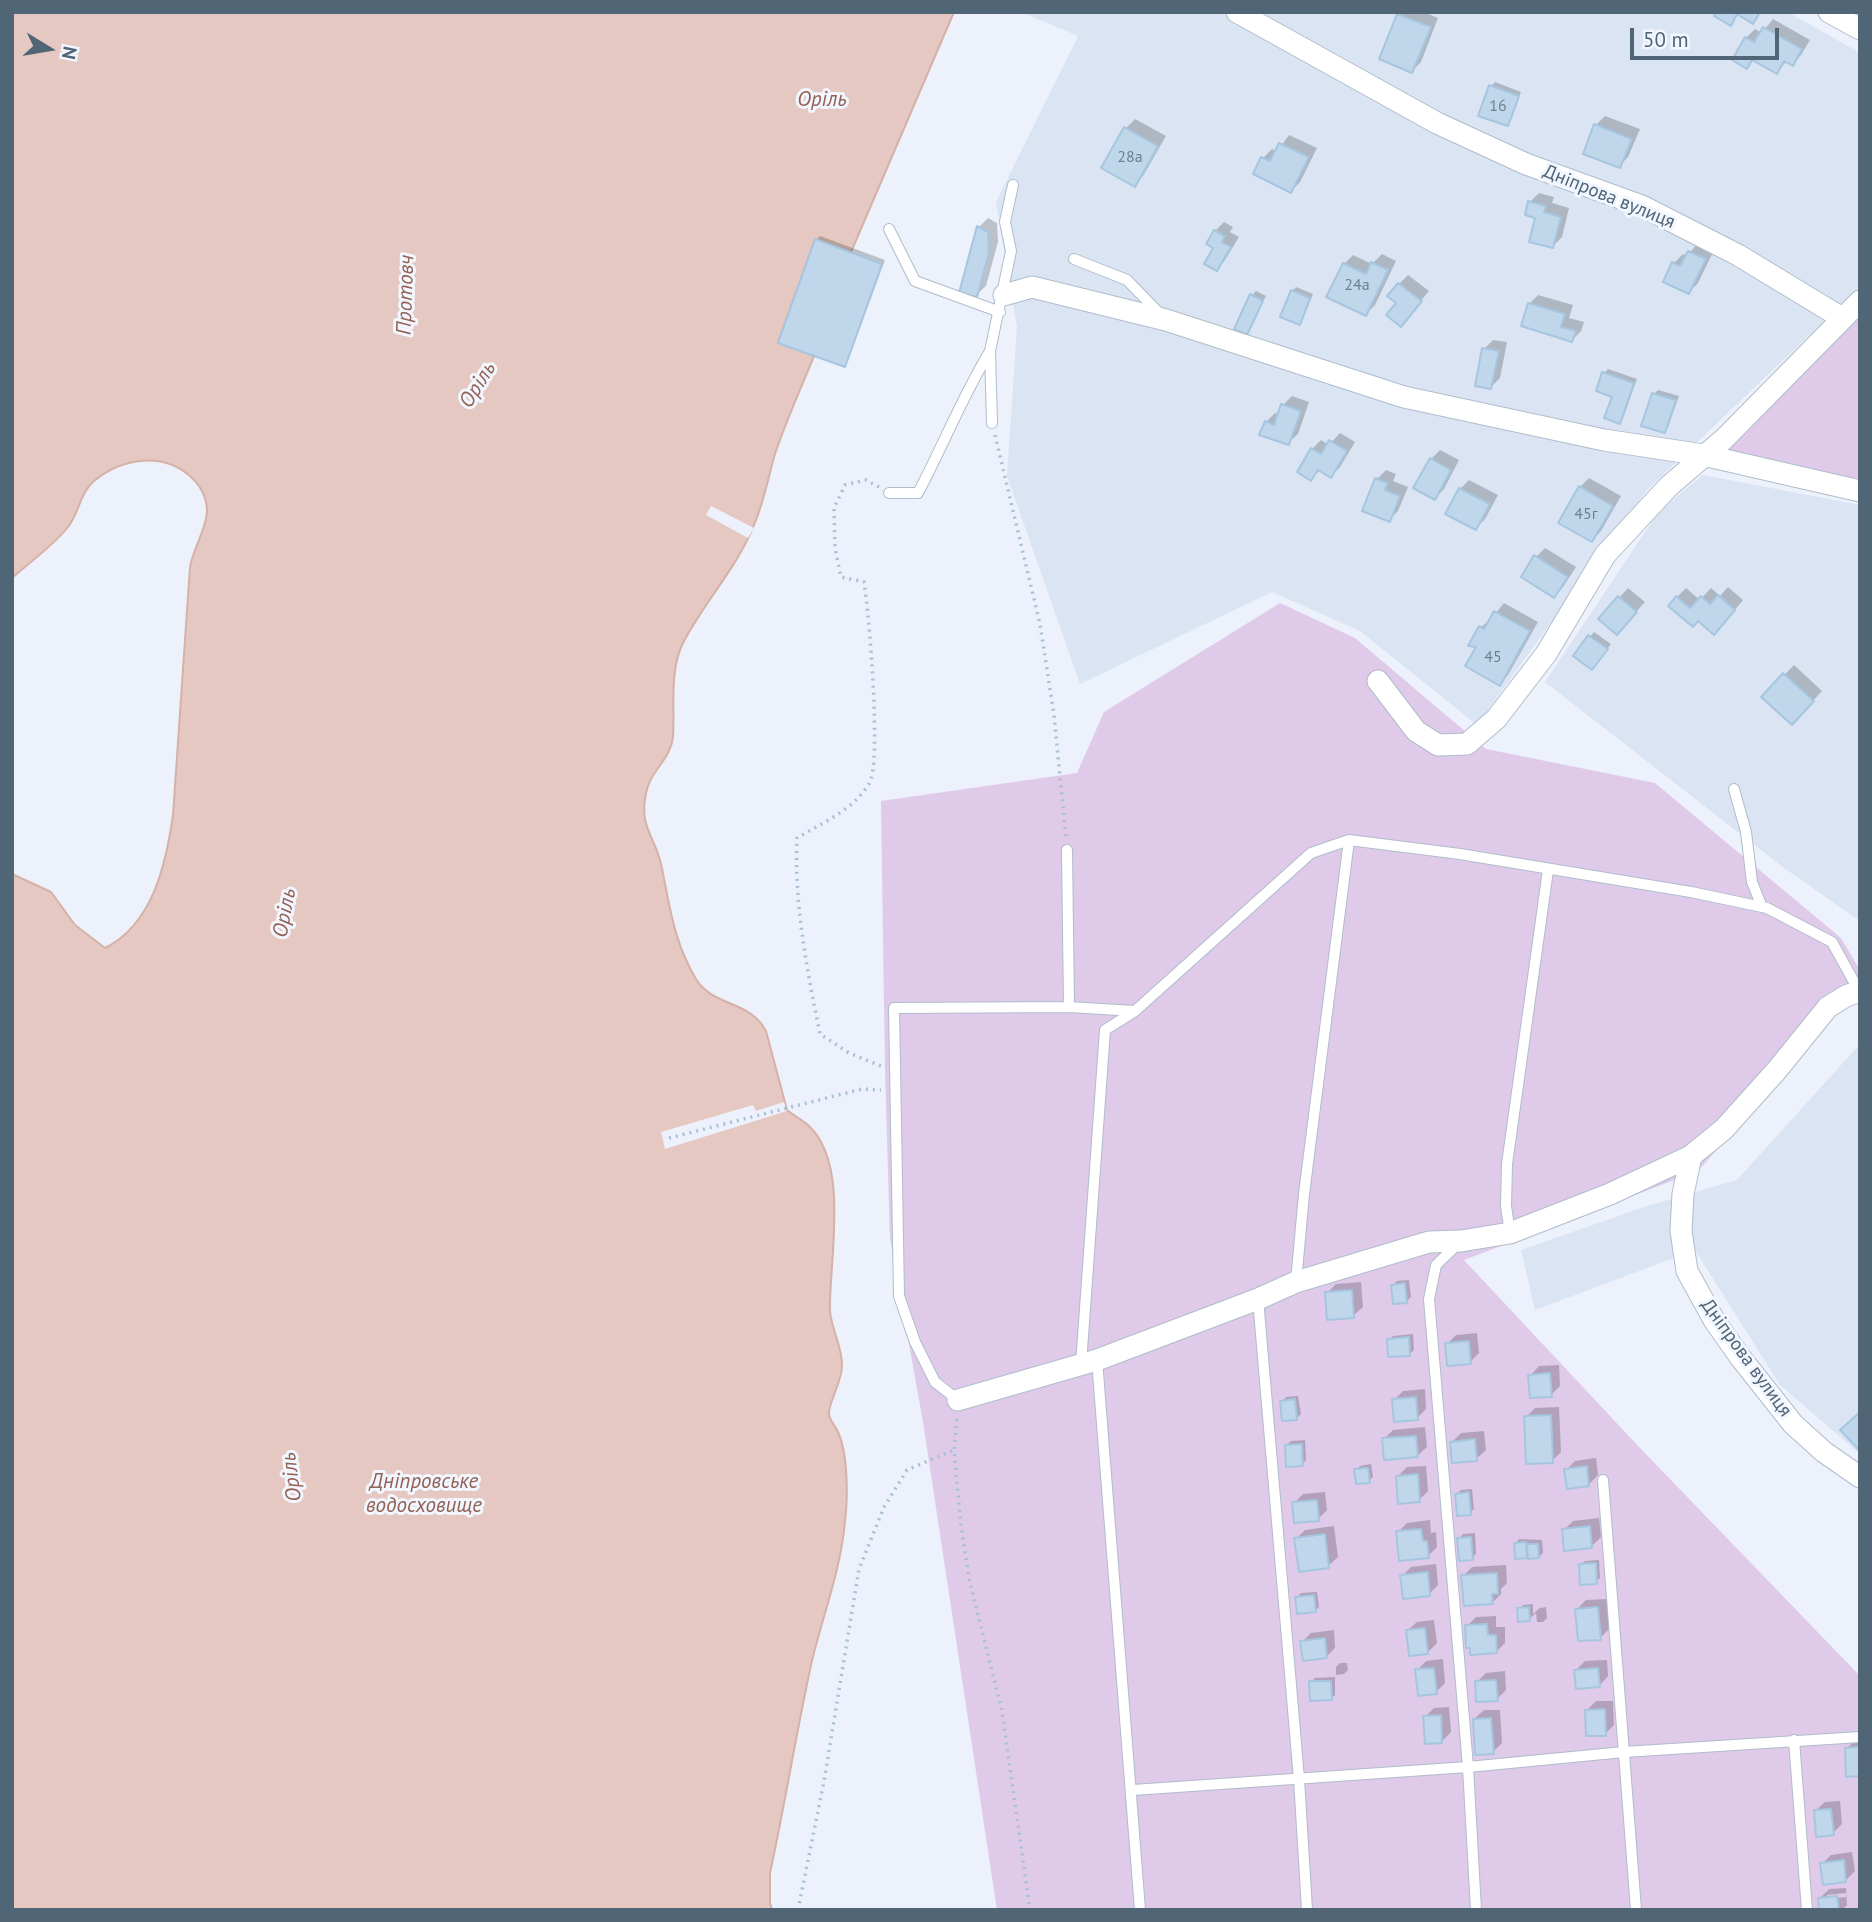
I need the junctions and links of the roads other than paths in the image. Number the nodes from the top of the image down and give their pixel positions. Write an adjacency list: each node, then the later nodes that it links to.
1 (1237, 12): 9 (street, Дніпрова вулиця)
2 (1829, 12): 3 (street)
3 (1860, 29)
4 (1013, 185): 8 (lane)
5 (889, 229): 8 (lane)
6 (1074, 259): 10 (lane)
7 (1860, 301): 9 (street)
8 (1002, 303): 10 (street); 11 (lane)
9 (1851, 319): 13 (street)
10 (1166, 320): 13 (street)
11 (990, 351): 12 (lane); 15 (lane)
12 (992, 423)
13 (1703, 454): 14 (street); 16 (street)
14 (1860, 491)
15 (889, 493)
16 (1378, 681)
17 (1734, 789): 21 (lane)
18 (1349, 840): 20 (lane); 24 (lane); 28 (lane)
19 (1066, 850): 23 (lane)
20 (1548, 870): 21 (lane); 26 (lane)
21 (1762, 907): 22 (lane)
22 (1859, 991): 25 (street)
23 (1069, 1007): 24 (lane); 31 (lane)
24 (1135, 1011): 30 (lane)
25 (1691, 1156): 26 (street); 32 (street, Дніпрова вулиця)
26 (1510, 1233): 27 (street)
27 (1461, 1241): 28 (street); 37 (lane)
28 (1296, 1282): 29 (street)
29 (1258, 1299): 30 (street); 38 (lane)
30 (1089, 1362): 31 (street); 39 (lane)
31 (958, 1400)
32 (1860, 1478)
33 (1603, 1480): 36 (lane)
34 (1860, 1737): 35 (lane)
35 (1794, 1740): 36 (lane); 44 (lane)
36 (1624, 1752): 37 (lane); 43 (lane)
37 (1468, 1767): 38 (lane); 42 (lane)
38 (1299, 1779): 39 (lane); 41 (lane)
39 (1133, 1790): 40 (lane)
40 (1140, 1910)
41 (1307, 1910)
42 (1476, 1910)
43 (1636, 1910)
44 (1807, 1910)

